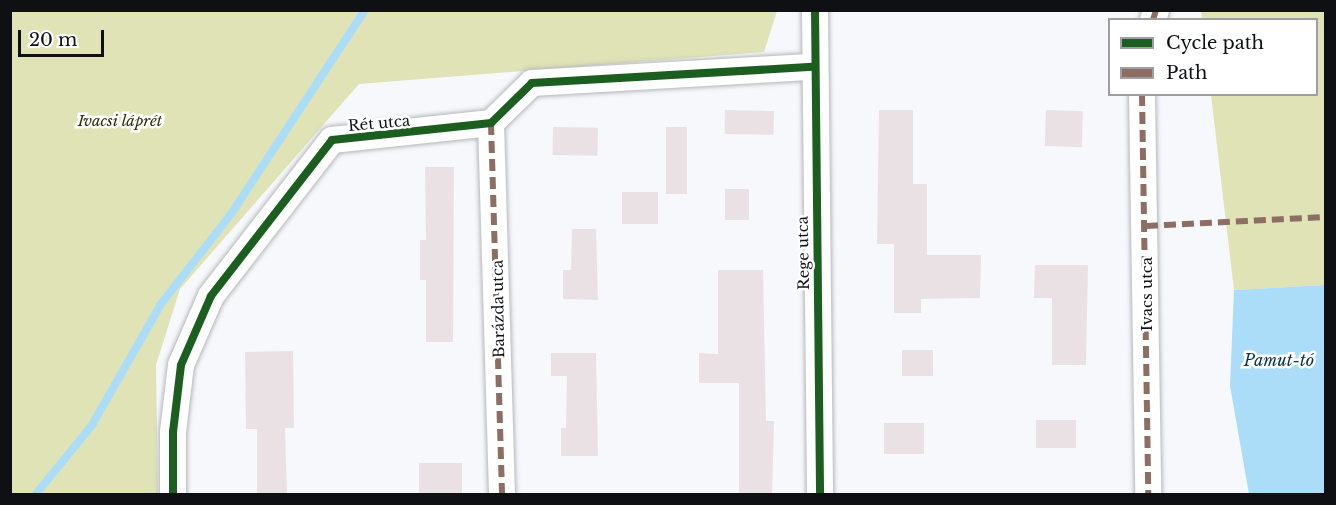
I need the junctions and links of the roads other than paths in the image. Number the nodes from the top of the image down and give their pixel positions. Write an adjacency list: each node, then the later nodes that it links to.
1 (815, 10): 2 (street, Rege utca)
2 (813, 67): 4 (street); 7 (street, Rege utca)
3 (1142, 96): 8 (street, Ivacs utca)
4 (491, 123): 5 (street, Rét utca); 6 (street, Barázda utca)
5 (173, 495)
6 (502, 495)
7 (820, 495)
8 (1148, 495)

